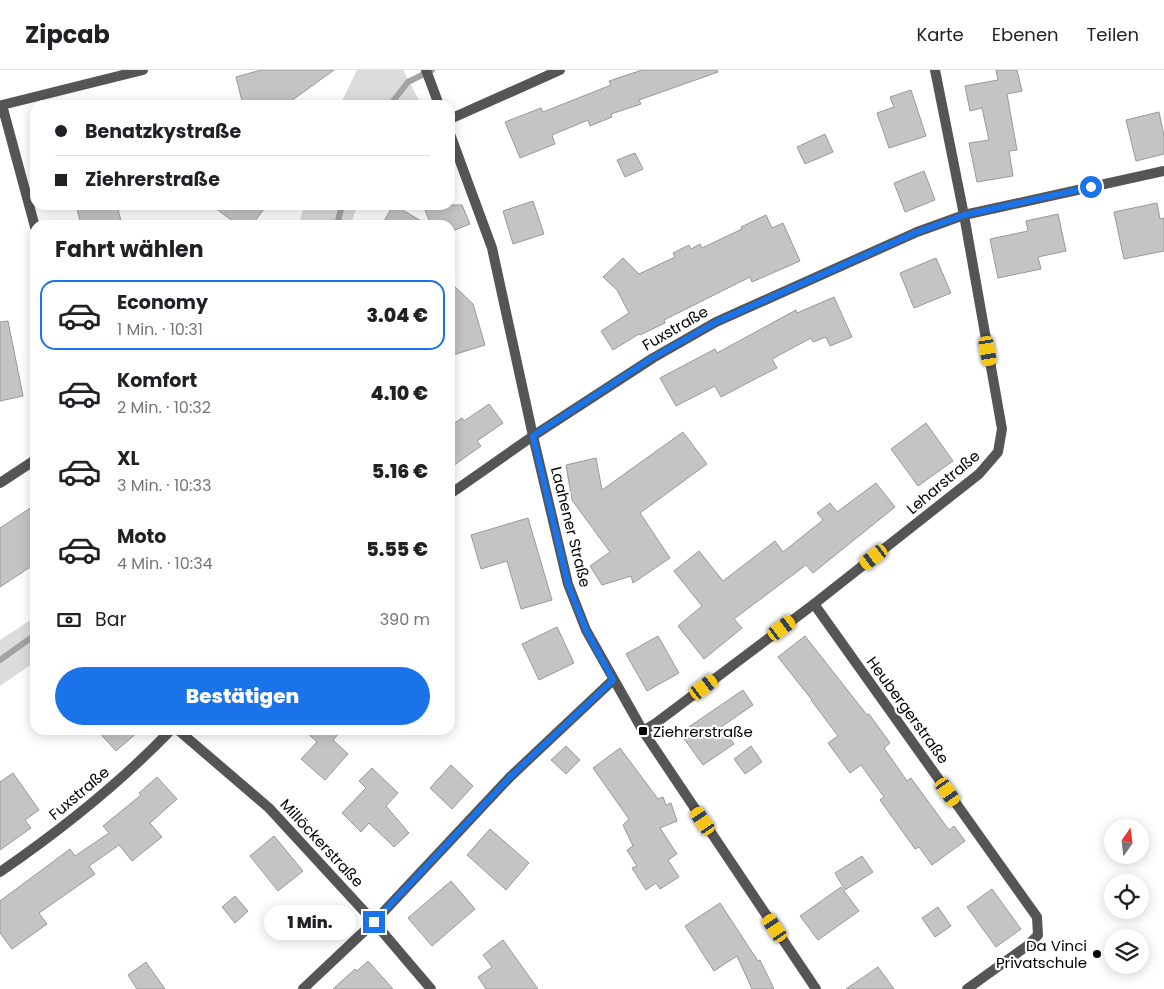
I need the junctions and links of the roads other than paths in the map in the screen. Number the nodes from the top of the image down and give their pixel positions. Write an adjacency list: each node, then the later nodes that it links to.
1 (143, 70): 9 (street)
2 (426, 70): 5 (street)
3 (560, 70): 6 (street)
4 (934, 70): 10 (street, Leharstraße)
5 (437, 100)
6 (455, 117)
7 (455, 148): 11 (street, Laahener Straße)
8 (1164, 171): 10 (street, Fuxstraße)
9 (30, 209)
10 (964, 215): 11 (street, Fuxstraße); 15 (street, Leharstraße)
11 (533, 436): 14 (street, Fuxstraße); 16 (street, Laahener Straße)
12 (30, 463): 13 (street)
13 (0, 483)
14 (455, 491)
15 (814, 604): 17 (street, Leharstraße); 25 (street, Heubergerstraße)
16 (613, 680): 17 (street, Laahener Straße); 21 (street)
17 (643, 731): 24 (street, Laahener Straße)
18 (167, 735): 20 (street, Fuxstraße)
19 (184, 735): 21 (street, Millöckerstraße)
20 (0, 872)
21 (374, 922): 22 (street); 23 (street, Millöckerstraße)
22 (303, 989)
23 (431, 989)
24 (816, 989)
25 (967, 989)

